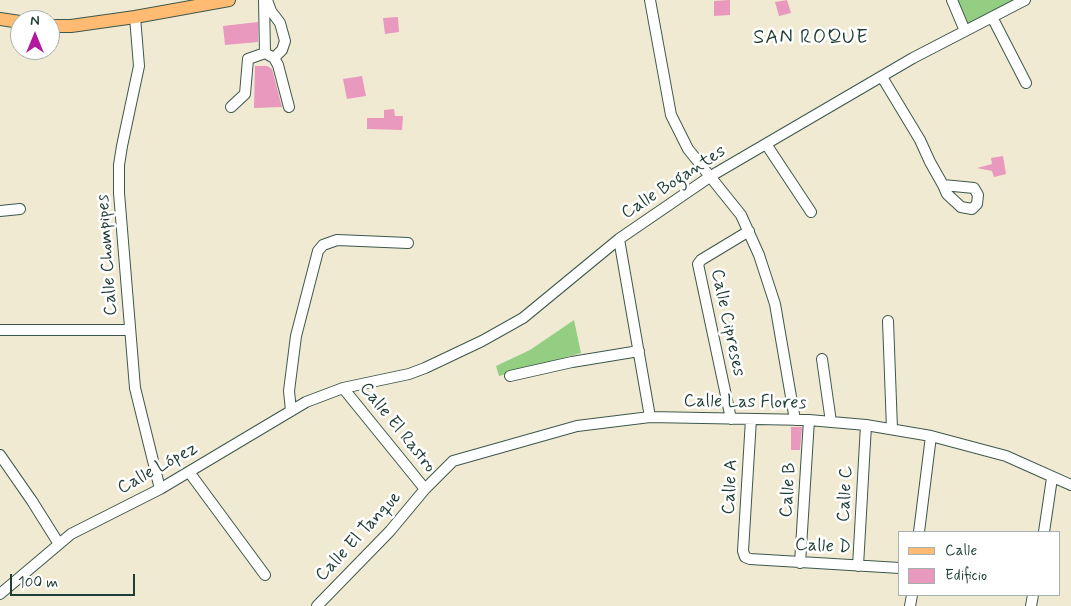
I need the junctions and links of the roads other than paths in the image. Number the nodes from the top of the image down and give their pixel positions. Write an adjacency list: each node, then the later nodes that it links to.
1 (229, 0): 6 (main road)
2 (266, 0): 10 (street); 11 (street)
3 (650, 0): 17 (street)
4 (952, 0): 9 (street)
5 (1025, 0): 7 (street, Calle Bogantes)
6 (135, 17): 8 (main road); 27 (street, Calle Chompipes)
7 (992, 17): 9 (street, Calle Bogantes); 13 (street)
8 (60, 26)
9 (965, 30): 12 (street, Calle Bogantes)
10 (264, 53): 11 (street); 14 (street)
11 (274, 58): 15 (street)
12 (882, 78): 16 (street, Calle Bogantes); 18 (street)
13 (1026, 83)
14 (230, 107)
15 (289, 107)
16 (766, 144): 17 (street, Calle Bogantes); 21 (street)
17 (711, 176): 22 (street); 23 (street, Calle Bogantes)
18 (942, 185)
19 (20, 209): 20 (street)
20 (0, 211)
21 (811, 212)
22 (749, 230): 34 (street, Calle Cipreses); 36 (street)
23 (619, 239): 28 (street); 31 (street, Calle Bogantes)
24 (408, 243): 32 (street)
25 (888, 321): 40 (street)
26 (0, 330): 27 (street)
27 (130, 330): 46 (street, Calle Chompipes)
28 (639, 351): 30 (street); 33 (street)
29 (822, 359): 38 (street)
30 (510, 376)
31 (343, 388): 32 (street, Calle López); 47 (street, Calle El Rastro)
32 (291, 411): 43 (street, Calle López)
33 (650, 418): 34 (street, Calle Las Flores); 47 (street, Calle Las Flores)
34 (730, 418): 35 (street, Calle Las Flores)
35 (751, 419): 36 (street, Calle Las Flores); 51 (street, Calle A)
36 (795, 420): 37 (street, Calle Las Flores)
37 (809, 420): 38 (street, Calle Las Flores); 52 (street, Calle B)
38 (831, 422): 39 (street, Calle Las Flores)
39 (866, 425): 40 (street, Calle Las Flores); 53 (street, Calle C)
40 (892, 429): 41 (street, Calle Las Flores)
41 (931, 436): 44 (street, Calle Las Flores); 48 (street)
42 (0, 455): 50 (street)
43 (189, 472): 46 (street, Calle López); 55 (street)
44 (1052, 478): 45 (street, Calle Las Flores); 49 (street)
45 (1071, 485)
46 (160, 489): 50 (street, Calle López)
47 (425, 489): 57 (street, Calle El Tanque)
48 (919, 531)
49 (1044, 531)
50 (59, 544): 56 (street, Calle López)
51 (745, 557): 52 (street, Calle D)
52 (800, 563): 53 (street, Calle D)
53 (858, 566): 54 (street, Calle D)
54 (898, 568)
55 (265, 574)
56 (0, 594)
57 (317, 606)

